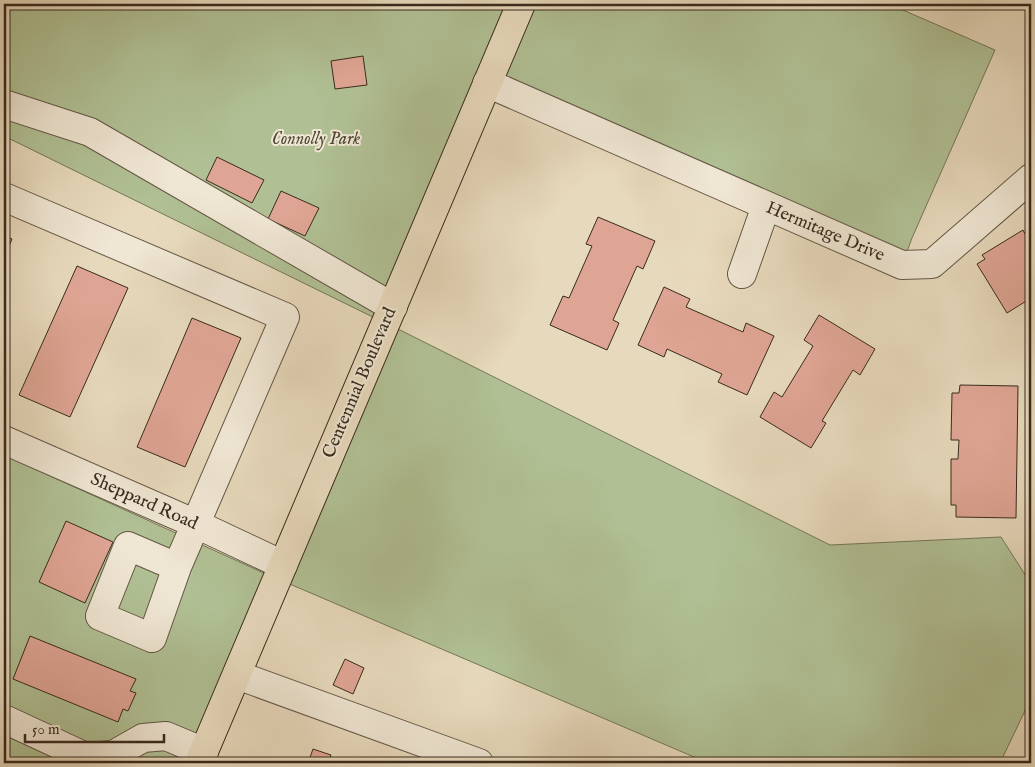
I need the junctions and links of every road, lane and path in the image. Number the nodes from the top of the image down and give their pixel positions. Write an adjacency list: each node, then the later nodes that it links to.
1 (521, 4): 2 (main road, Centennial Boulevard)
2 (484, 91): 6 (street, Hermitage Drive); 8 (main road, Centennial Boulevard)
3 (4, 104): 8 (street)
4 (1031, 178): 6 (street, Hermitage Drive)
5 (4, 197): 10 (street)
6 (766, 206): 7 (street)
7 (742, 274)
8 (392, 307): 11 (main road, Centennial Boulevard)
9 (4, 440): 10 (street, Sheppard Road)
10 (196, 524): 11 (street, Sheppard Road); 12 (street)
11 (283, 565): 13 (main road, Centennial Boulevard)
12 (177, 567)
13 (237, 674): 15 (main road, Centennial Boulevard); 16 (street)
14 (4, 719): 15 (street)
15 (202, 758)
16 (479, 763)

